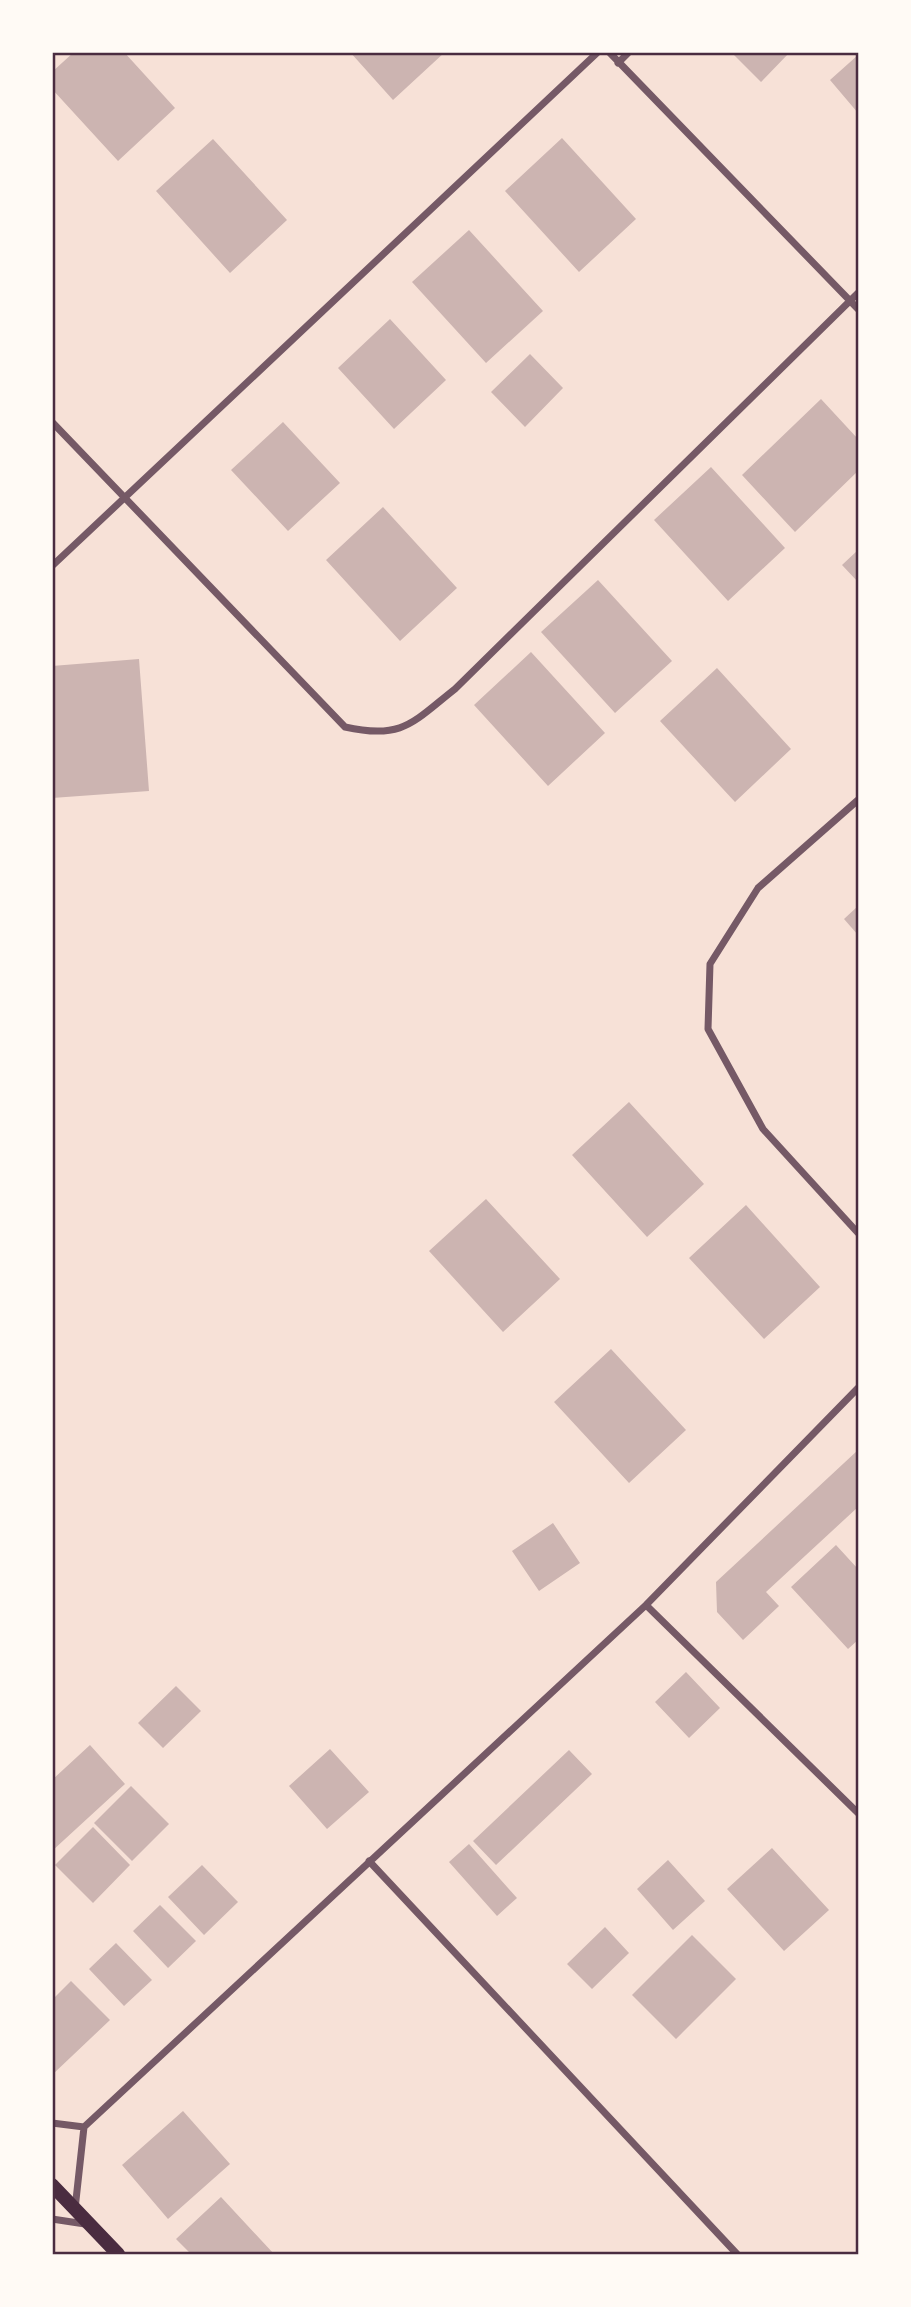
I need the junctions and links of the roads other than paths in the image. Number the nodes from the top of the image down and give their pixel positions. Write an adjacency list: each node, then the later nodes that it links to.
1 (598, 52): 9 (street)
2 (608, 52): 4 (street)
3 (629, 52): 4 (street)
4 (618, 63): 6 (street)
5 (859, 293): 6 (street)
6 (850, 300): 7 (street); 9 (street)
7 (859, 309)
8 (52, 422): 9 (street)
9 (124, 499): 10 (street)
10 (52, 566)
11 (859, 800): 12 (street)
12 (859, 1233)
13 (859, 1388): 14 (street)
14 (646, 1605): 15 (street); 16 (street)
15 (859, 1813)
16 (369, 1861): 18 (street); 24 (street)
17 (52, 2123): 18 (street)
18 (84, 2127): 20 (street)
19 (52, 2185): 20 (main road)
20 (75, 2209): 22 (main road)
21 (52, 2219): 22 (street)
22 (90, 2224): 23 (main road)
23 (118, 2255)
24 (737, 2255)

